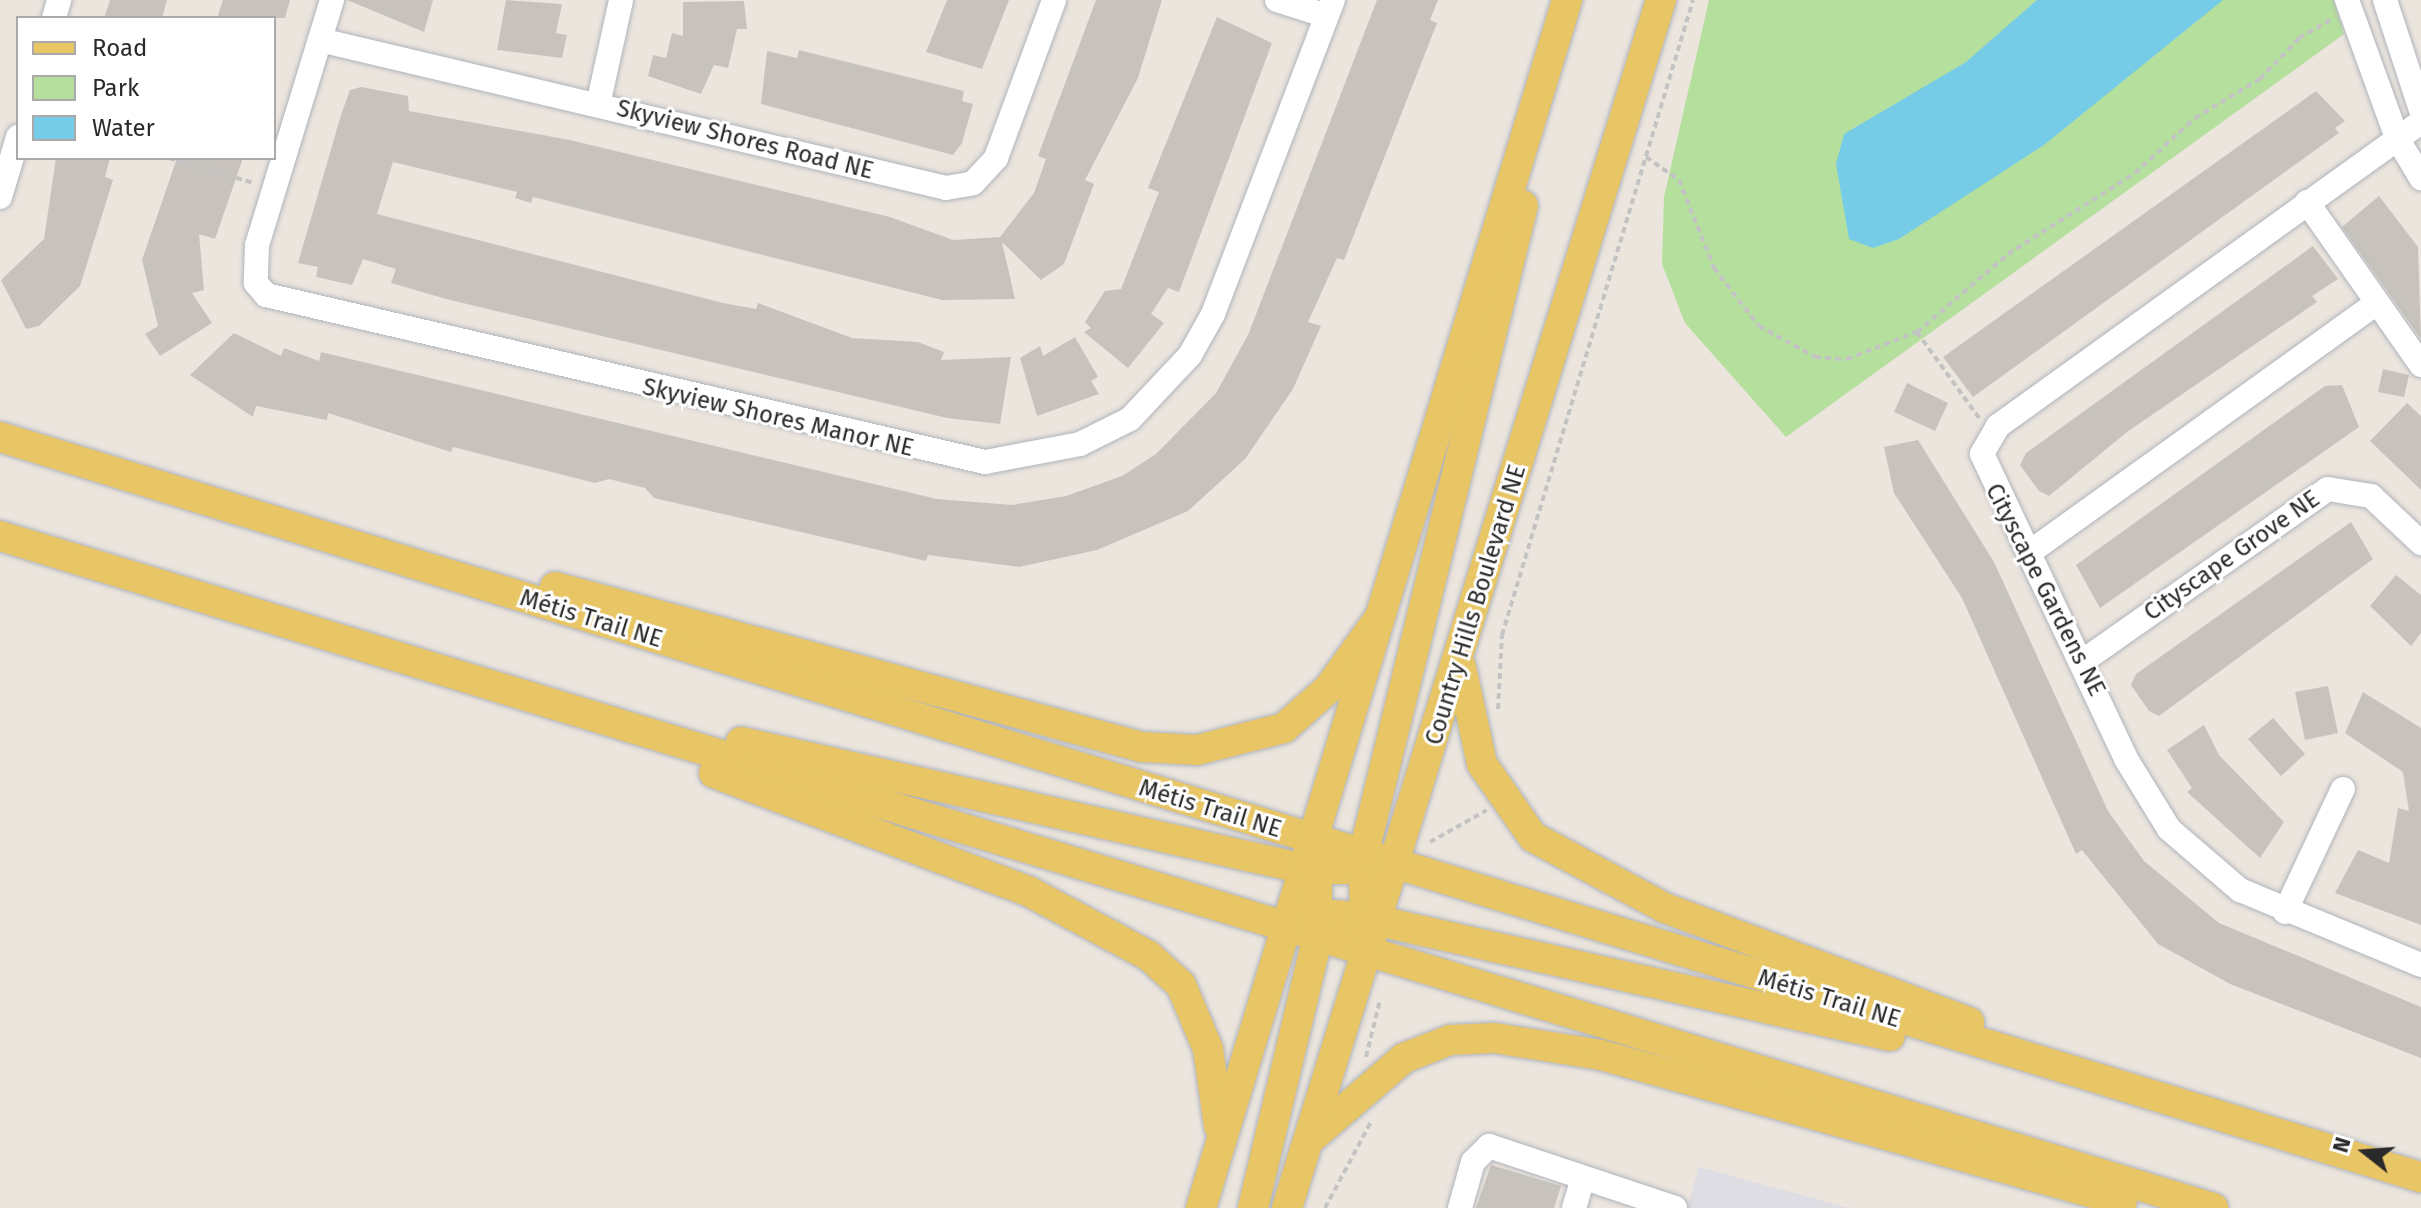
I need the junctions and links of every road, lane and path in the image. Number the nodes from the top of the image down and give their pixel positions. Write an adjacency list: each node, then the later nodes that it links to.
1 (332, 0): 12 (street, Skyview Shores Manor NE)
2 (621, 0): 13 (street)
3 (1054, 0): 13 (street, Skyview Shores Road NE)
4 (1277, 0): 10 (street)
5 (1661, 0): 34 (main road, Country Hills Boulevard NE)
6 (1693, 0): 18 (path)
7 (2347, 0): 16 (street)
8 (2385, 0): 14 (street)
9 (1565, 7): 33 (main road); 43 (main road)
10 (1330, 8): 21 (street, Skyview Shores Manor NE)
11 (2330, 20): 25 (path)
12 (320, 40): 13 (street, Skyview Shores Road NE); 21 (street, Skyview Shores Manor NE)
13 (598, 105)
14 (2421, 110)
15 (2421, 122): 16 (street)
16 (2397, 138): 20 (street); 23 (street)
17 (16, 144): 22 (street)
18 (1646, 157): 25 (path); 38 (path)
19 (176, 160): 21 (path)
20 (2421, 178)
21 (274, 189)
22 (0, 197)
23 (2307, 202): 24 (street); 27 (street)
24 (2374, 305): 26 (street); 32 (street)
25 (1917, 332): 27 (path)
26 (2421, 365)
27 (1990, 434): 32 (street, Cityscape Gardens NE)
28 (0, 437): 29 (main road, Métis Trail NE)
29 (47, 452): 33 (main road); 42 (main road, Métis Trail NE)
30 (0, 536): 36 (main road)
31 (2421, 543): 35 (street, Cityscape Grove NE)
32 (2030, 552): 35 (street, Cityscape Gardens NE)
33 (1380, 617): 42 (main road)
34 (1460, 658): 44 (main road, Country Hills Boulevard NE); 53 (main road)
35 (2083, 661): 45 (street, Cityscape Gardens NE)
36 (461, 677): 37 (main road); 56 (main road)
37 (536, 699): 42 (main road); 48 (main road)
38 (1498, 721)
39 (2343, 789): 45 (street)
40 (1492, 807): 41 (path)
41 (1430, 842)
42 (1313, 860): 43 (main road, Métis Trail NE); 47 (main road); 48 (main road)
43 (1362, 864): 44 (main road); 46 (main road)
44 (1395, 866): 46 (main road, Country Hills Boulevard NE); 53 (main road, Métis Trail NE)
45 (2285, 912): 50 (street, Cityscape Gardens NE)
46 (1369, 919): 47 (main road); 49 (main road); 53 (main road)
47 (1318, 925): 48 (main road); 49 (main road); 60 (main road)
48 (1287, 927): 56 (main road)
49 (1368, 951): 55 (main road); 67 (main road)
50 (2421, 965)
51 (1384, 986): 52 (path)
52 (1370, 1065)
53 (2176, 1103): 57 (main road, Métis Trail NE)
54 (1376, 1114): 62 (path)
55 (1308, 1141): 61 (main road); 66 (main road)
56 (1220, 1144): 59 (main road)
57 (2421, 1177)
58 (1583, 1179): 63 (street); 64 (street); 65 (street)
59 (1201, 1208)
60 (1253, 1208)
61 (1287, 1208)
62 (1325, 1208)
63 (1460, 1208)
64 (1574, 1208)
65 (1675, 1208)
66 (2146, 1208)
67 (2213, 1208)

